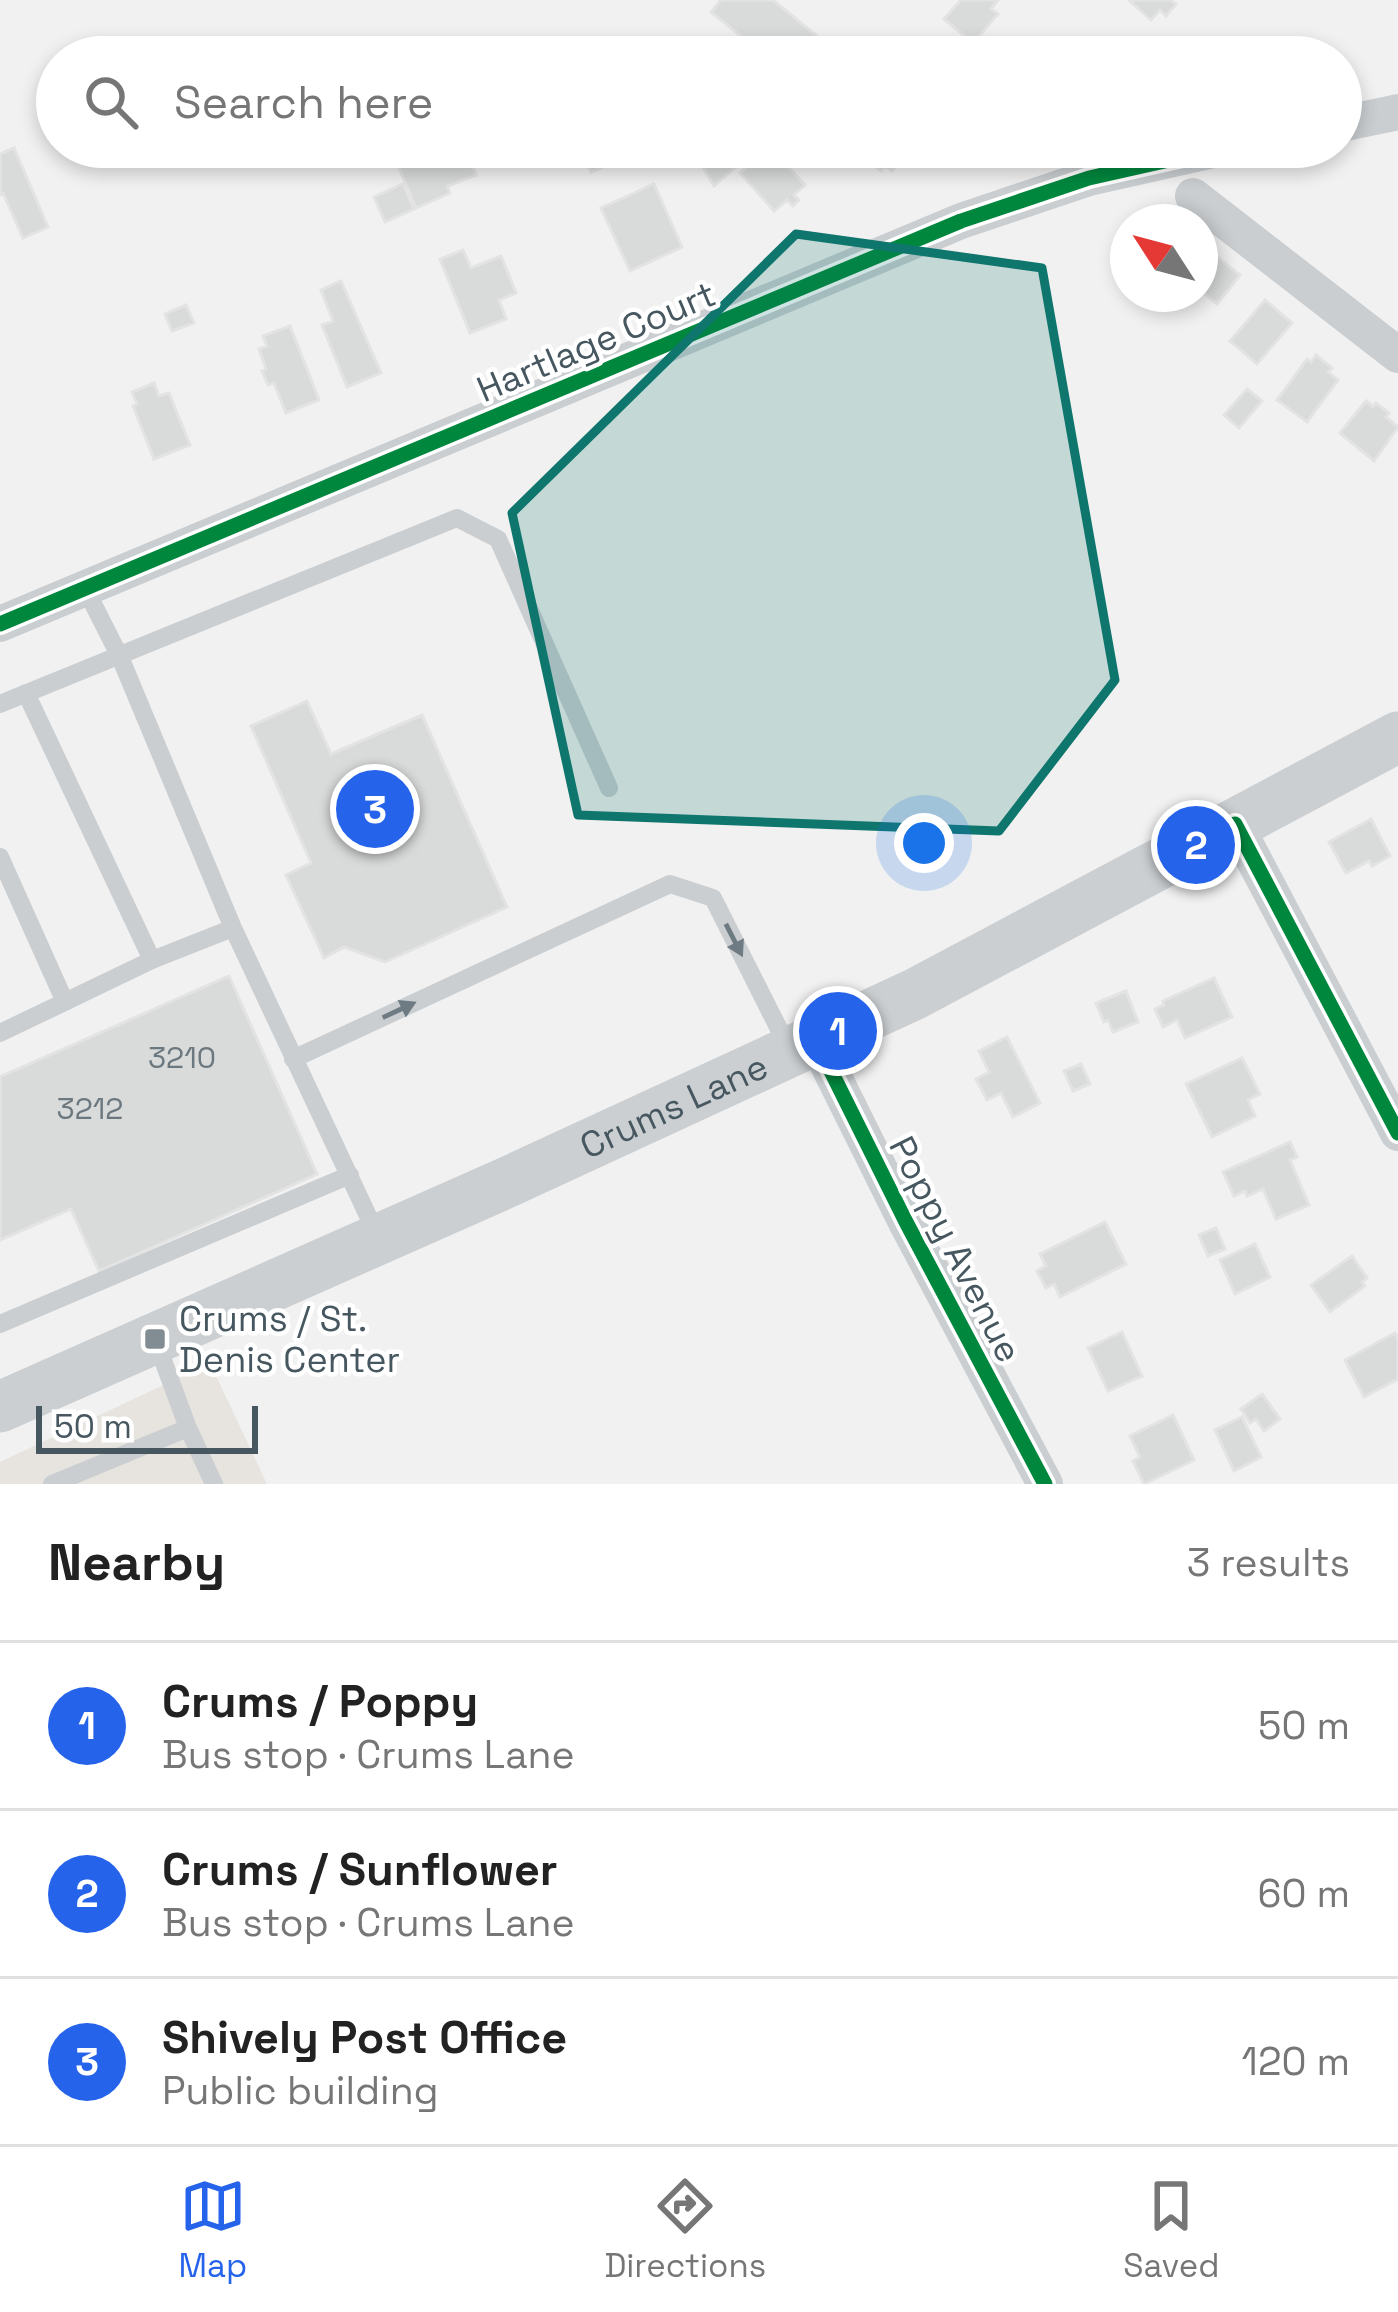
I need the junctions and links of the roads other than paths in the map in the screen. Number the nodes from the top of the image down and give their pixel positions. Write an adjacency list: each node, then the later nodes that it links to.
1 (1398, 112): 2 (street)
2 (1362, 120)
3 (1134, 168): 6 (street, Hartlage Court)
4 (1193, 196): 5 (street)
5 (1398, 355)
6 (86, 588): 7 (street, Hartlage Court); 8 (lane)
7 (0, 624)
8 (120, 657): 9 (lane); 12 (lane); 15 (lane)
9 (26, 693): 10 (lane); 16 (lane)
10 (0, 704)
11 (1398, 737): 13 (main road, Crums Lane)
12 (609, 788)
13 (1235, 824): 19 (main road, Crums Lane); 21 (street)
14 (0, 857): 17 (lane)
15 (233, 928): 16 (lane); 20 (lane)
16 (152, 960): 17 (lane)
17 (65, 1002): 18 (lane)
18 (0, 1034)
19 (804, 1047): 20 (lane, one-way to 19); 23 (main road, Crums Lane); 30 (street, Poppy Avenue)
20 (293, 1059): 22 (lane)
21 (1398, 1133)
22 (350, 1175): 23 (lane); 24 (lane)
23 (380, 1239): 25 (main road, Crums Lane)
24 (0, 1324)
25 (154, 1339): 26 (main road, Crums Lane); 27 (lane)
26 (0, 1408)
27 (188, 1428): 28 (lane); 29 (lane)
28 (52, 1484)
29 (214, 1484)
30 (1045, 1484)

